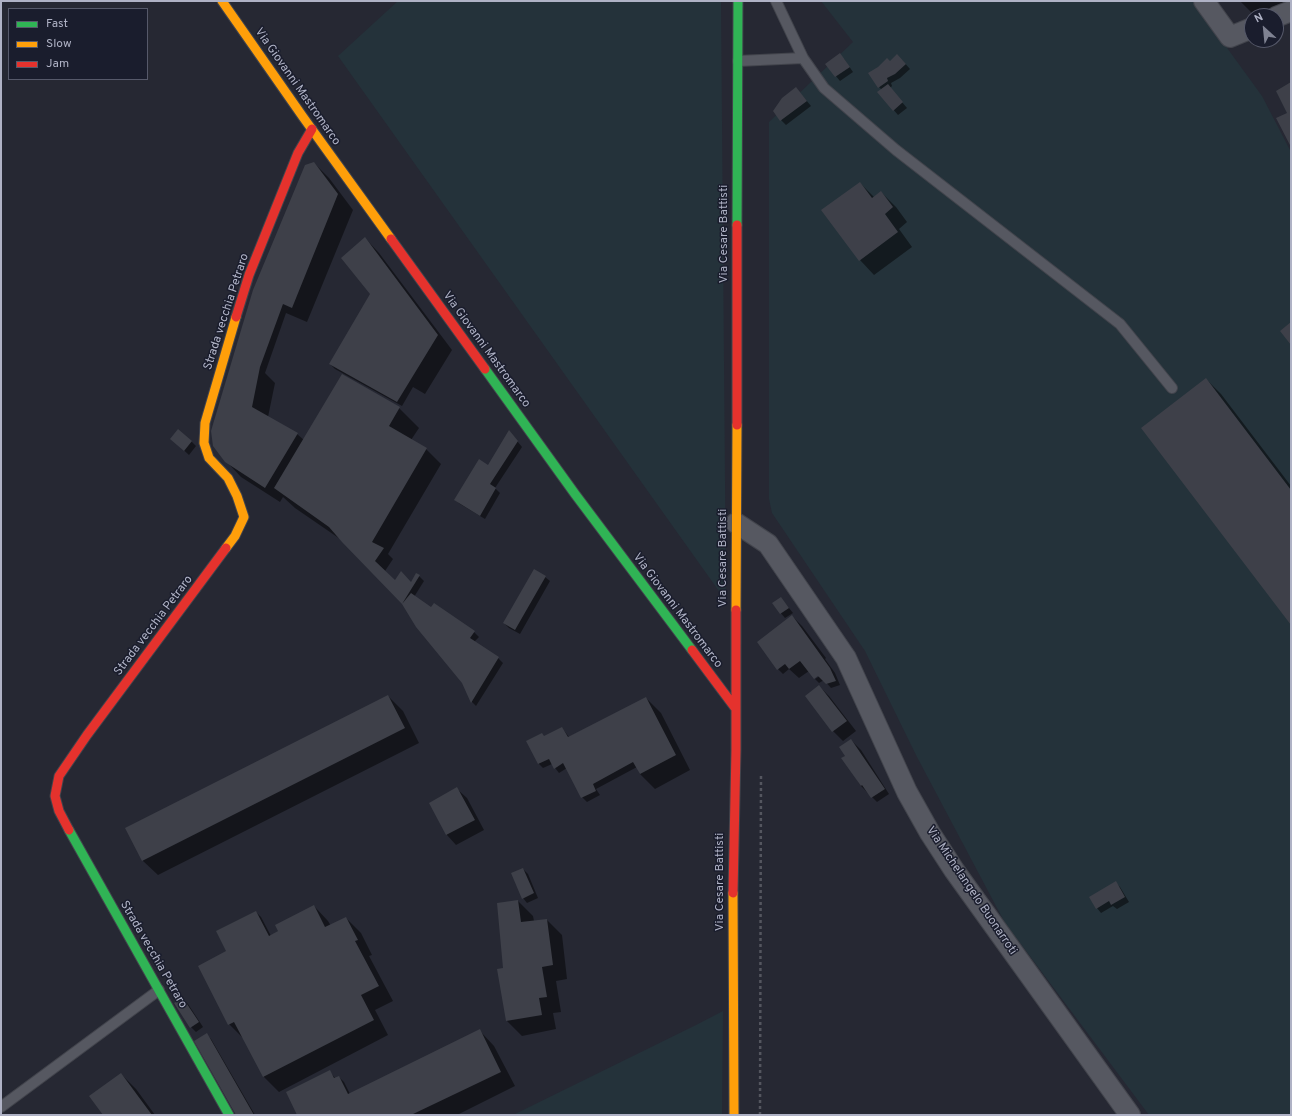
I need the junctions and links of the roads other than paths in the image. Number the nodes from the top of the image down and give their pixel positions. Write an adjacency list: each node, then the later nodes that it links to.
1 (222, 1): 8 (street, Via Giovanni Mastromarco)
2 (738, 1): 7 (street, Via Cesare Battisti)
3 (776, 1): 6 (lane)
4 (1204, 1): 5 (street)
5 (1244, 31)
6 (803, 58): 7 (lane); 9 (lane)
7 (738, 61): 10 (street, Via Cesare Battisti)
8 (312, 129): 11 (street, Via Giovanni Mastromarco); 12 (street, Strada vecchia Petraro)
9 (1172, 388)
10 (736, 523): 11 (street, Via Cesare Battisti); 16 (street, Via Michelangelo Buonarroti)
11 (736, 709): 15 (street, Via Cesare Battisti)
12 (159, 990): 13 (lane); 14 (street, Strada vecchia Petraro)
13 (1, 1107)
14 (229, 1115)
15 (734, 1115)
16 (1130, 1115)

